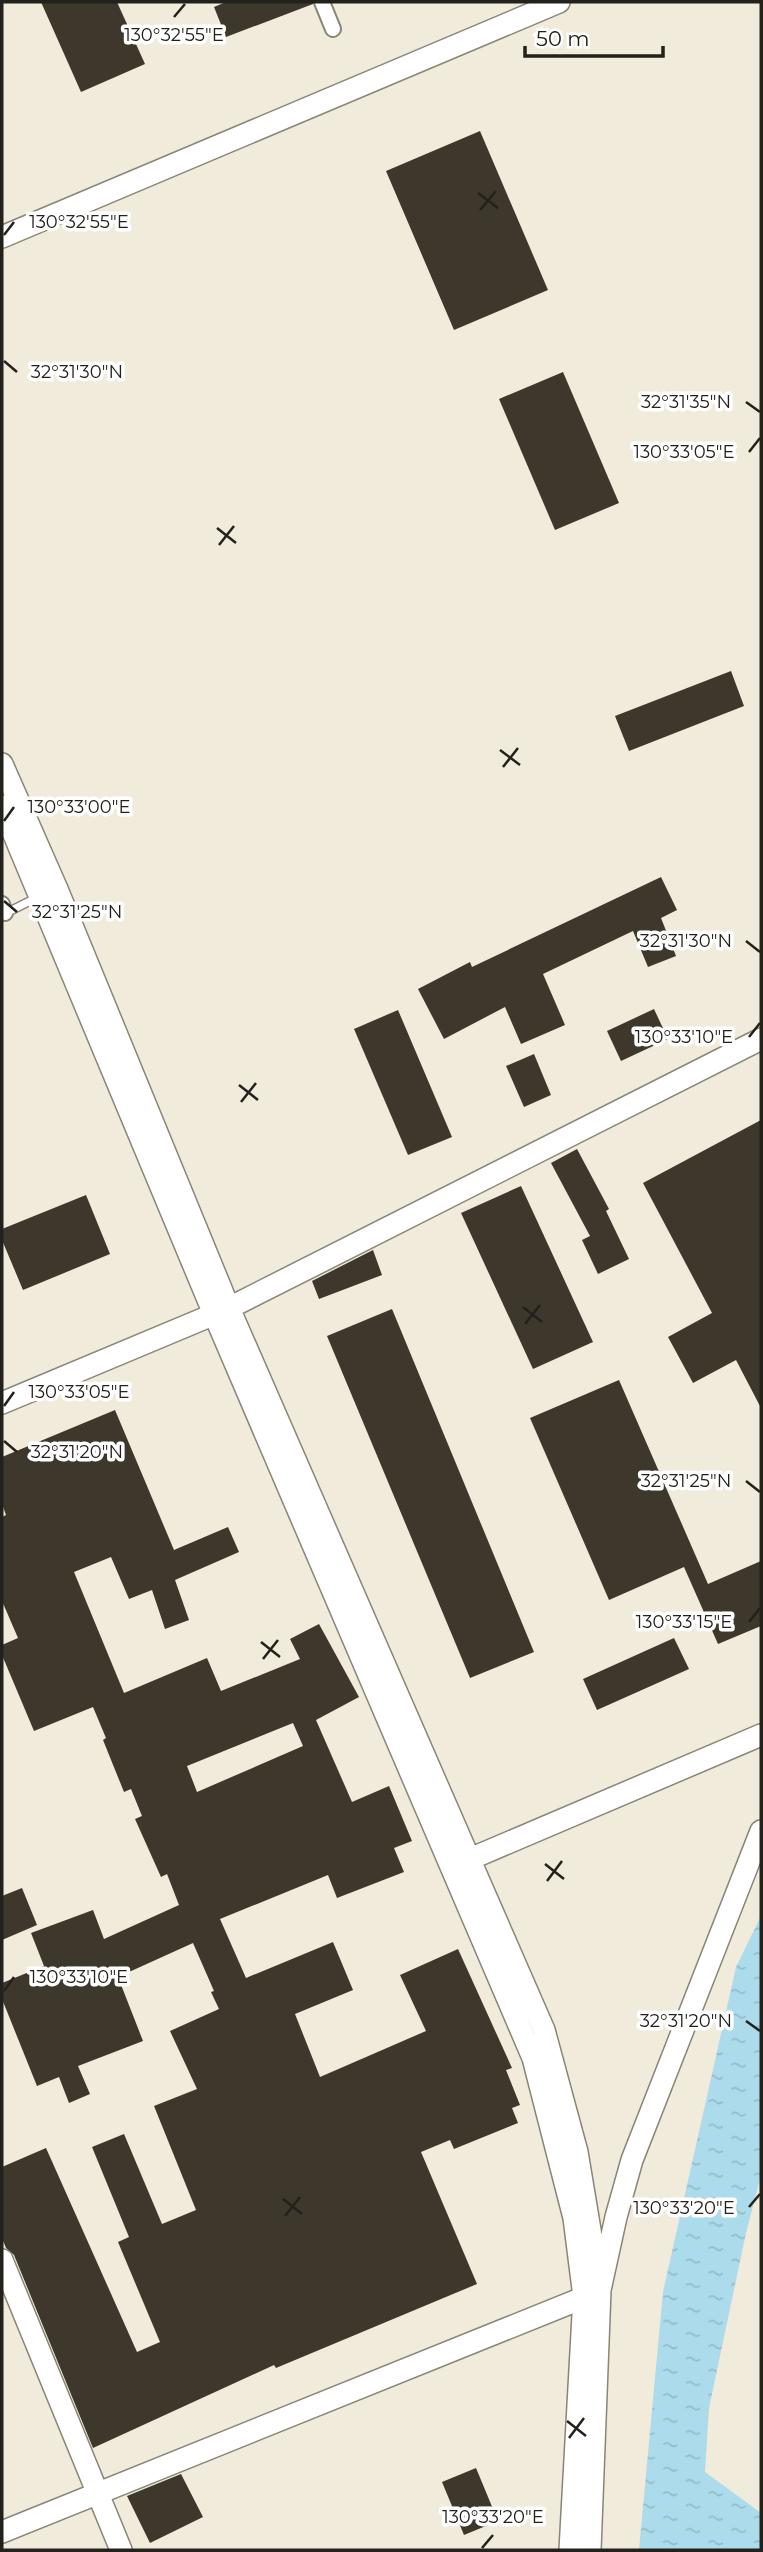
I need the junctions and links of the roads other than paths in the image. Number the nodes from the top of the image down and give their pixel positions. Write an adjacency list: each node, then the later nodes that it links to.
1 (322, 2): 3 (street)
2 (559, 2): 4 (street)
3 (333, 29)
4 (2, 237)
5 (2, 764): 7 (street)
6 (2, 806): 7 (street)
7 (48, 893): 8 (lane); 10 (street)
8 (3, 910)
9 (761, 1039): 10 (street)
10 (221, 1311): 11 (street); 14 (street); 16 (street)
11 (2, 1404)
12 (761, 1735): 14 (street)
13 (761, 1831): 16 (street)
14 (470, 1858): 16 (street)
15 (2, 2260): 17 (street)
16 (592, 2294): 17 (street); 20 (street); 21 (street)
17 (97, 2493): 18 (street); 19 (street)
18 (2, 2532)
19 (121, 2550)
20 (570, 2550)
21 (590, 2550)

